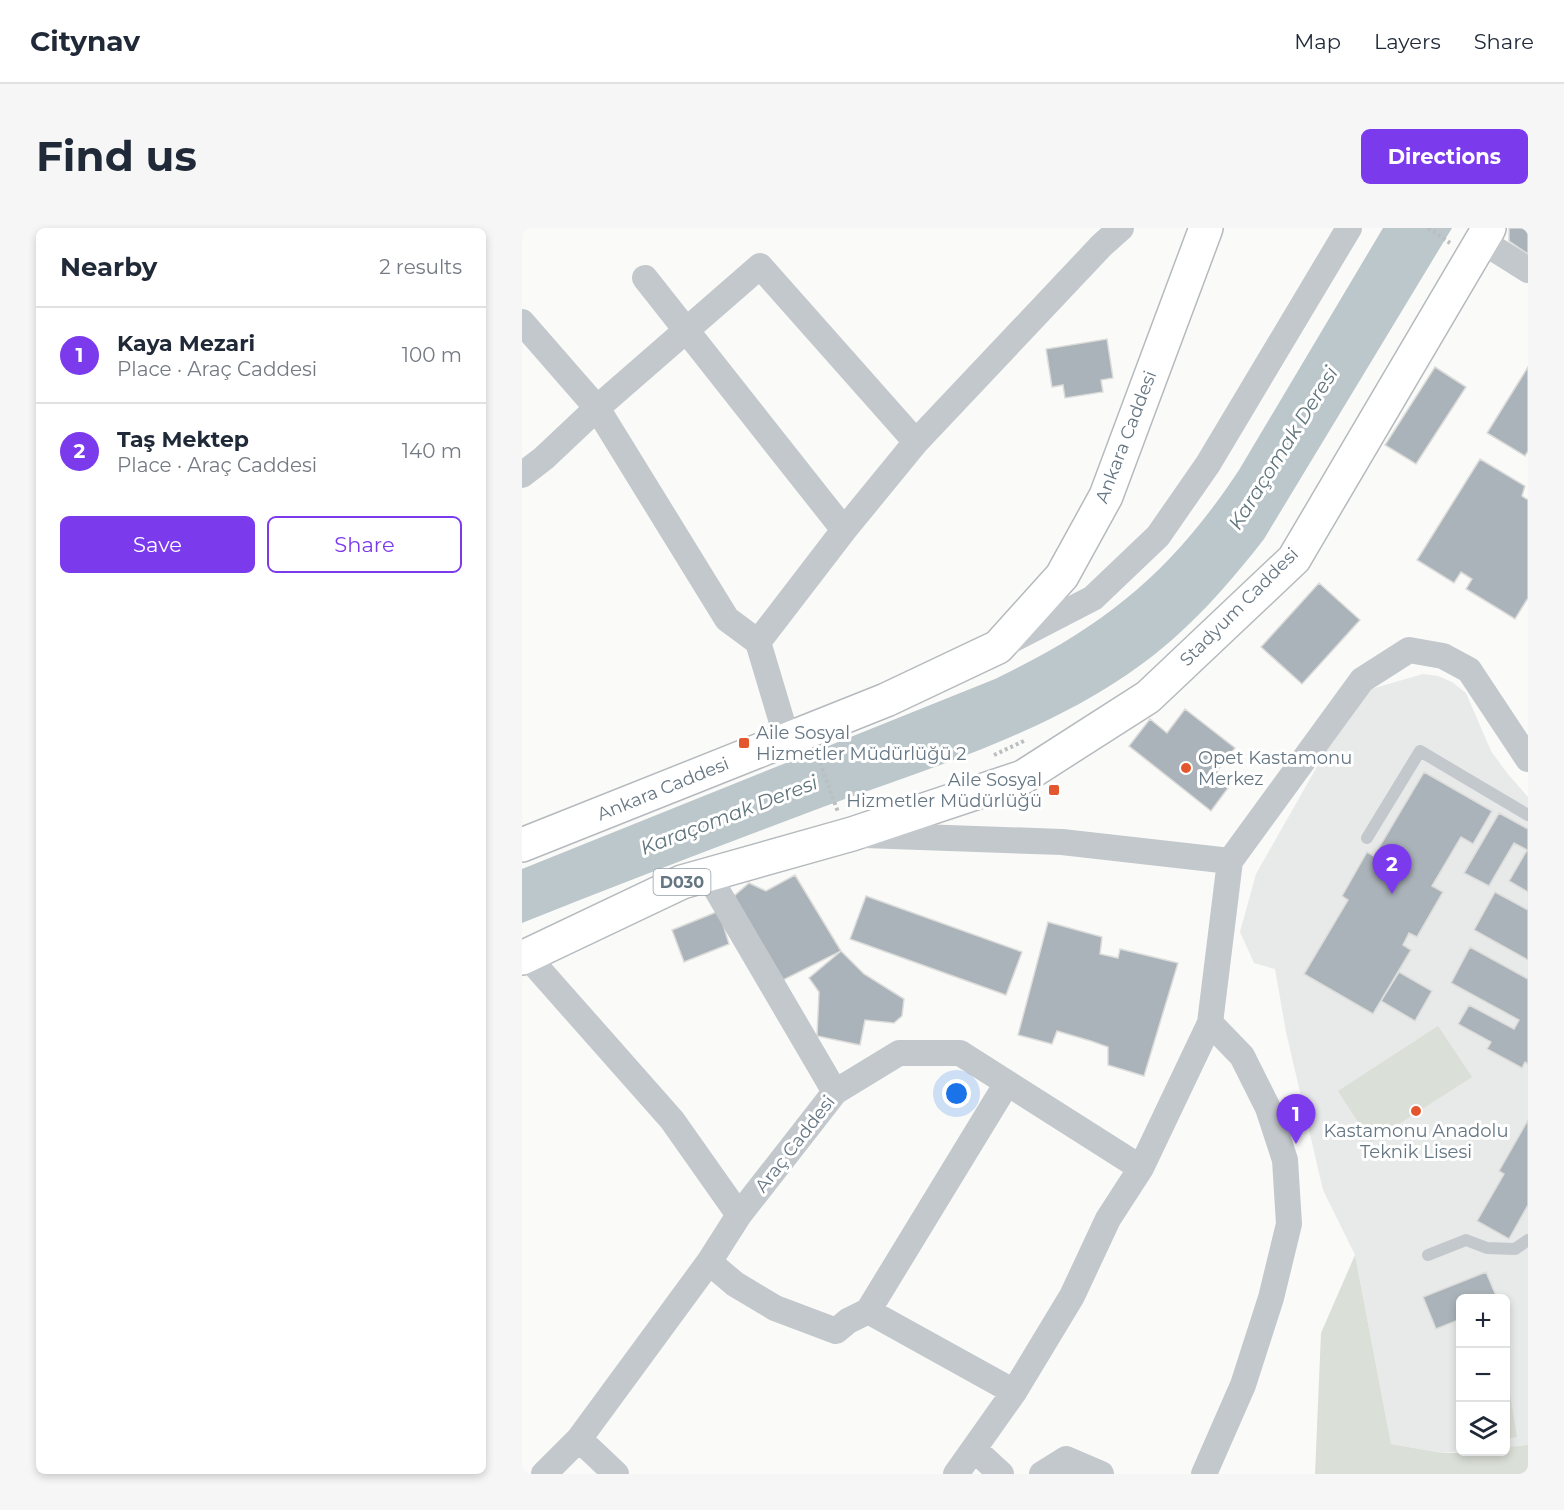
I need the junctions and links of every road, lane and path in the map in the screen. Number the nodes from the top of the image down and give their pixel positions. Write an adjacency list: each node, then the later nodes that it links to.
1 (1121, 228): 11 (street)
2 (1206, 228): 15 (main road, Ankara Caddesi)
3 (1349, 228): 15 (street)
4 (1428, 228): 5 (path)
5 (1475, 238): 6 (street); 22 (main road, Stadyum Caddesi)
6 (1528, 270)
7 (645, 278): 9 (street)
8 (522, 322): 10 (street)
9 (686, 329): 10 (street); 11 (street); 13 (street)
10 (597, 408): 12 (street); 14 (street)
11 (916, 442): 13 (street)
12 (522, 475)
13 (844, 530): 14 (street)
14 (758, 642): 16 (street)
15 (998, 647): 16 (main road, Ankara Caddesi)
16 (787, 739): 24 (main road, Ankara Caddesi)
17 (1027, 740): 19 (path)
18 (817, 756): 22 (path)
19 (987, 759)
20 (1528, 759): 25 (street)
21 (1528, 815): 23 (lane)
22 (845, 825): 25 (street); 26 (main road, D030)
23 (1367, 838)
24 (522, 845)
25 (1230, 861): 28 (street)
26 (708, 875): 27 (main road, D030); 30 (street)
27 (524, 957): 32 (street)
28 (1210, 1023): 31 (street); 46 (street)
29 (1007, 1083): 30 (street, Araç Caddesi); 31 (street, Araç Caddesi); 36 (street)
30 (835, 1092): 32 (street, Araç Caddesi)
31 (1141, 1168): 37 (street)
32 (739, 1215): 35 (street, Araç Caddesi)
33 (1528, 1240): 34 (lane)
34 (1428, 1255)
35 (709, 1262): 36 (street); 38 (street, Araç Caddesi)
36 (868, 1311): 37 (street)
37 (1014, 1392): 39 (street)
38 (579, 1439): 40 (street, Araç Caddesi); 41 (street)
39 (974, 1449): 42 (street); 43 (street)
40 (544, 1474)
41 (616, 1474)
42 (956, 1474)
43 (1001, 1474)
44 (1042, 1474): 45 (street)
45 (1101, 1474)
46 (1204, 1474)

